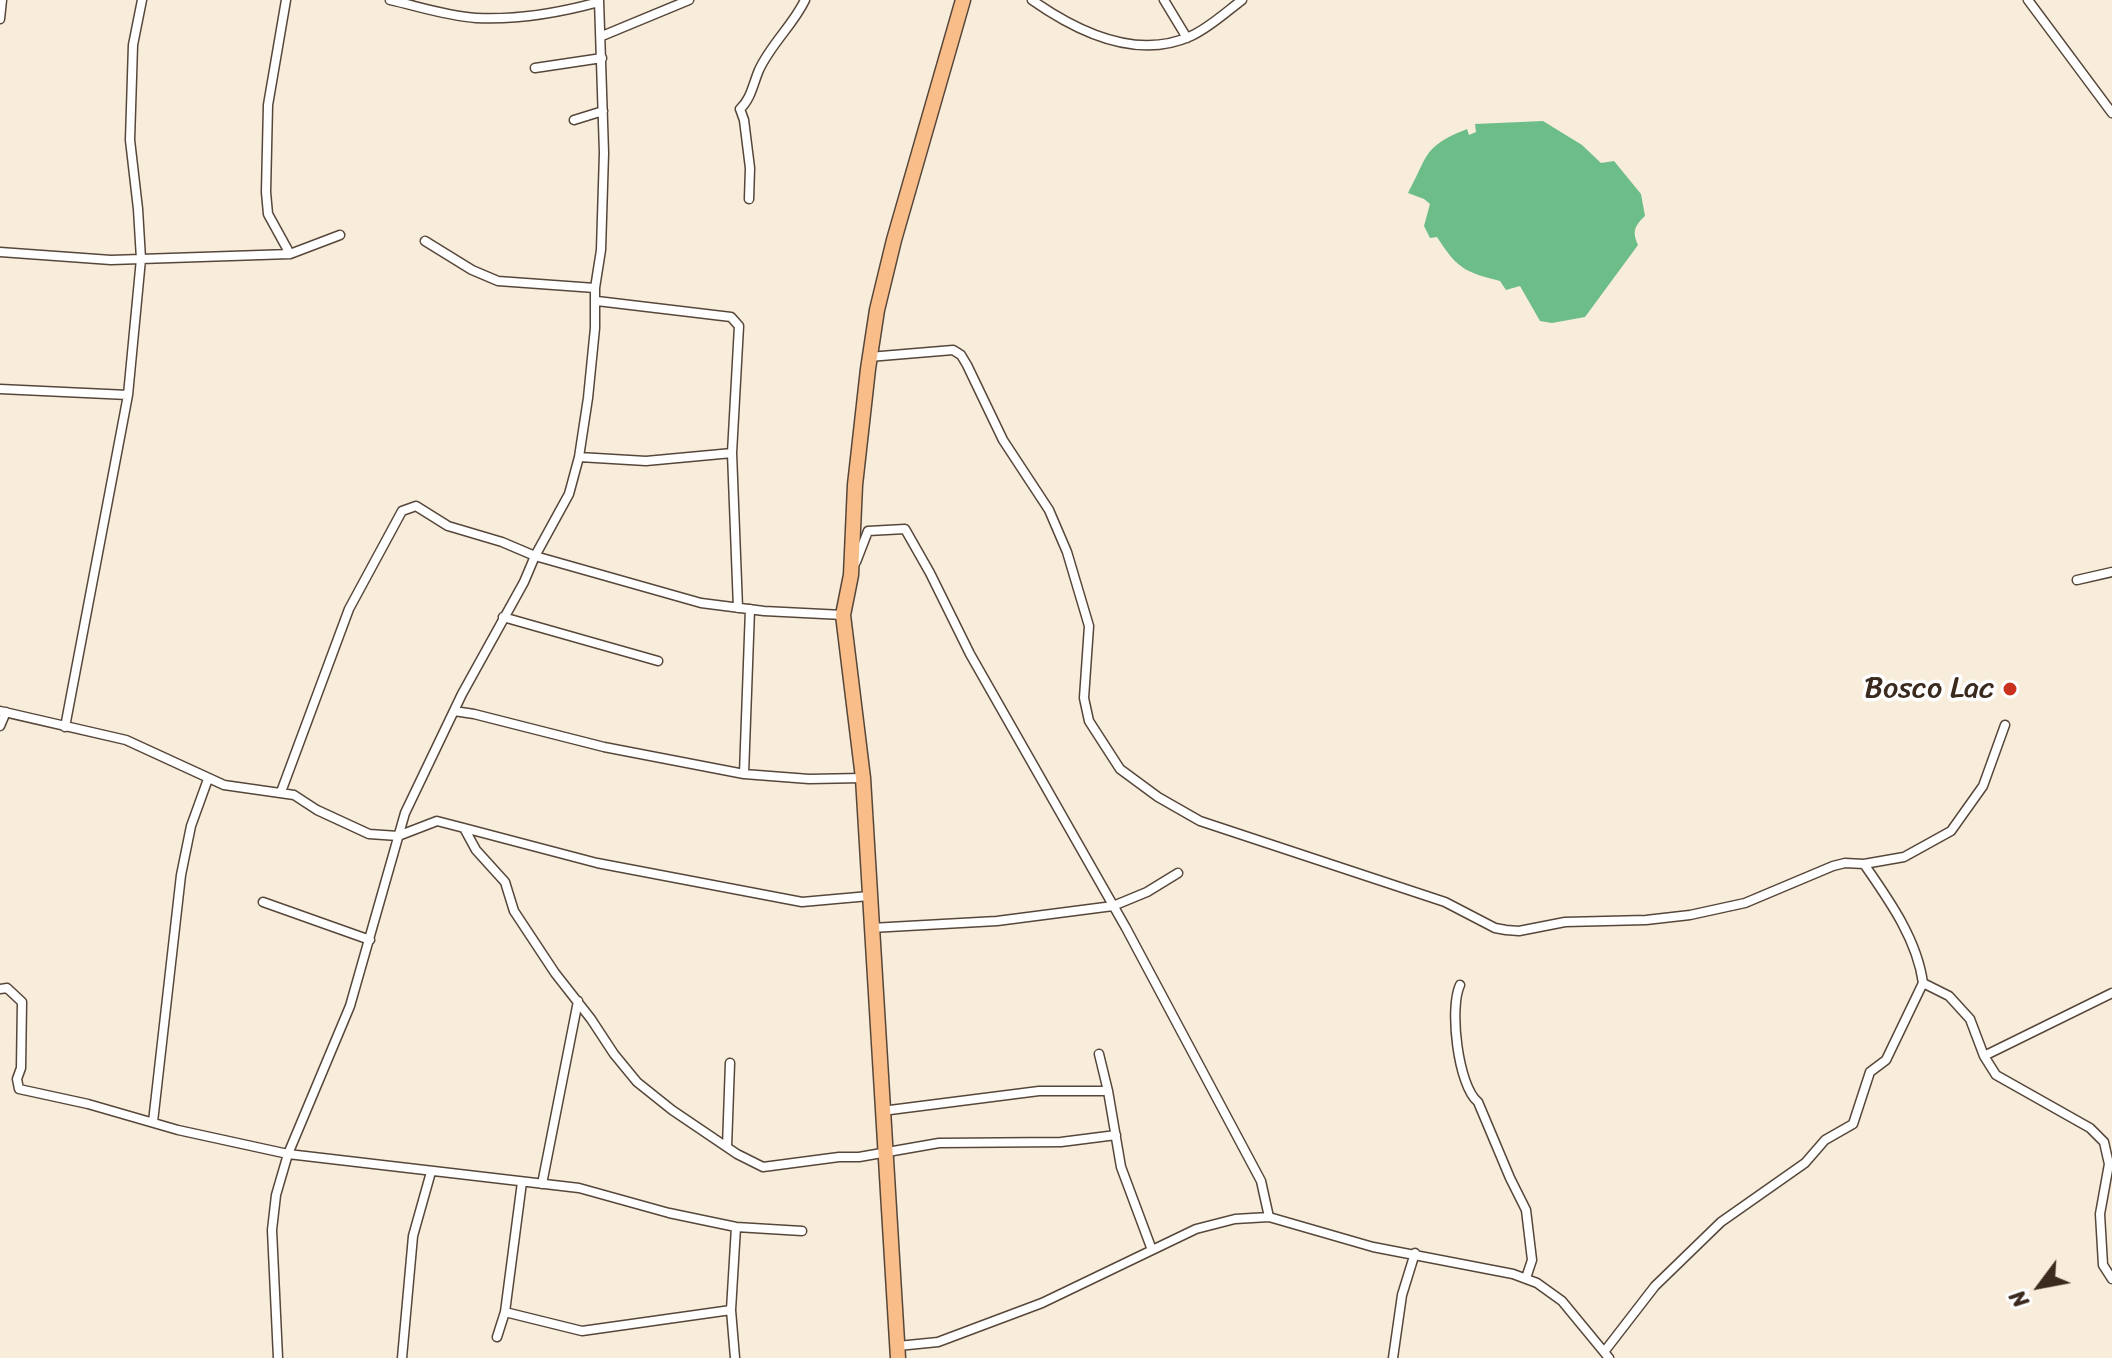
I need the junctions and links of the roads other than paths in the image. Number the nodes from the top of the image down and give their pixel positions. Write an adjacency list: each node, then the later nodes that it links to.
1 (142, 0): 26 (street)
2 (286, 0): 25 (street)
3 (390, 0): 11 (street)
4 (689, 0): 14 (street)
5 (805, 0): 21 (street)
6 (963, 0): 29 (highway)
7 (1032, 0): 15 (street)
8 (1164, 0): 15 (street)
9 (1242, 0): 15 (street)
10 (2028, 0): 19 (street)
11 (599, 1): 14 (street)
12 (1, 3): 13 (street)
13 (0, 19)
14 (602, 36): 16 (street)
15 (1187, 38)
16 (602, 58): 17 (street); 18 (street)
17 (535, 68)
18 (603, 111): 20 (street); 27 (street)
19 (2112, 113)
20 (574, 120)
21 (749, 199)
22 (340, 235): 25 (street)
23 (425, 241): 27 (street)
24 (0, 252): 26 (street)
25 (290, 254): 26 (street)
26 (141, 259): 31 (street)
27 (595, 288): 28 (street)
28 (597, 301): 32 (street); 33 (street)
29 (869, 357): 36 (highway); 54 (street)
30 (0, 389): 31 (street)
31 (128, 395): 47 (street)
32 (732, 453): 33 (street); 38 (street)
33 (579, 457): 34 (street)
34 (535, 556): 38 (street); 41 (street); 51 (street)
35 (2112, 572): 37 (street)
36 (851, 575): 40 (highway); 58 (street)
37 (2077, 580)
38 (738, 608): 39 (street)
39 (750, 609): 40 (street); 48 (street)
40 (843, 615): 49 (highway)
41 (503, 617): 42 (street); 43 (street)
42 (658, 661)
43 (454, 711): 48 (street); 53 (street)
44 (3, 712): 46 (street); 47 (street)
45 (2005, 725): 54 (street)
46 (0, 726)
47 (65, 727): 50 (street)
48 (744, 774): 49 (street)
49 (863, 778): 56 (highway)
50 (208, 779): 51 (street); 71 (street)
51 (281, 792): 53 (street)
52 (464, 828): 53 (street); 56 (street); 65 (street)
53 (398, 836): 60 (street)
54 (1864, 864): 61 (street)
55 (1178, 873): 58 (street)
56 (869, 896): 59 (highway)
57 (263, 902): 60 (street)
58 (1113, 906): 59 (street); 79 (street)
59 (871, 928): 70 (highway)
60 (370, 940): 75 (street)
61 (1923, 983): 67 (street); 90 (street)
62 (1460, 985): 84 (street)
63 (0, 989): 71 (street)
64 (2112, 993): 67 (street)
65 (578, 1001): 73 (street); 78 (street)
66 (1099, 1054): 69 (street)
67 (1984, 1056): 85 (street)
68 (730, 1063): 73 (street)
69 (1108, 1091): 70 (street); 72 (street)
70 (882, 1111): 74 (highway)
71 (153, 1122): 75 (street)
72 (1116, 1135): 74 (street); 82 (street)
73 (727, 1147): 74 (street)
74 (885, 1152): 89 (highway)
75 (288, 1154): 76 (street); 91 (street)
76 (431, 1172): 77 (street); 92 (street)
77 (522, 1182): 78 (street); 87 (street)
78 (542, 1184): 80 (street)
79 (1269, 1217): 82 (street); 83 (street)
80 (736, 1227): 81 (street); 86 (street)
81 (802, 1231)
82 (1152, 1250): 89 (street)
83 (1415, 1253): 84 (street); 94 (street)
84 (1526, 1278): 90 (street)
85 (2112, 1279)
86 (731, 1310): 87 (street); 93 (street)
87 (505, 1312): 88 (street)
88 (497, 1337)
89 (898, 1352)
90 (1606, 1355)
91 (278, 1358)
92 (402, 1358)
93 (735, 1358)
94 (1393, 1358)

